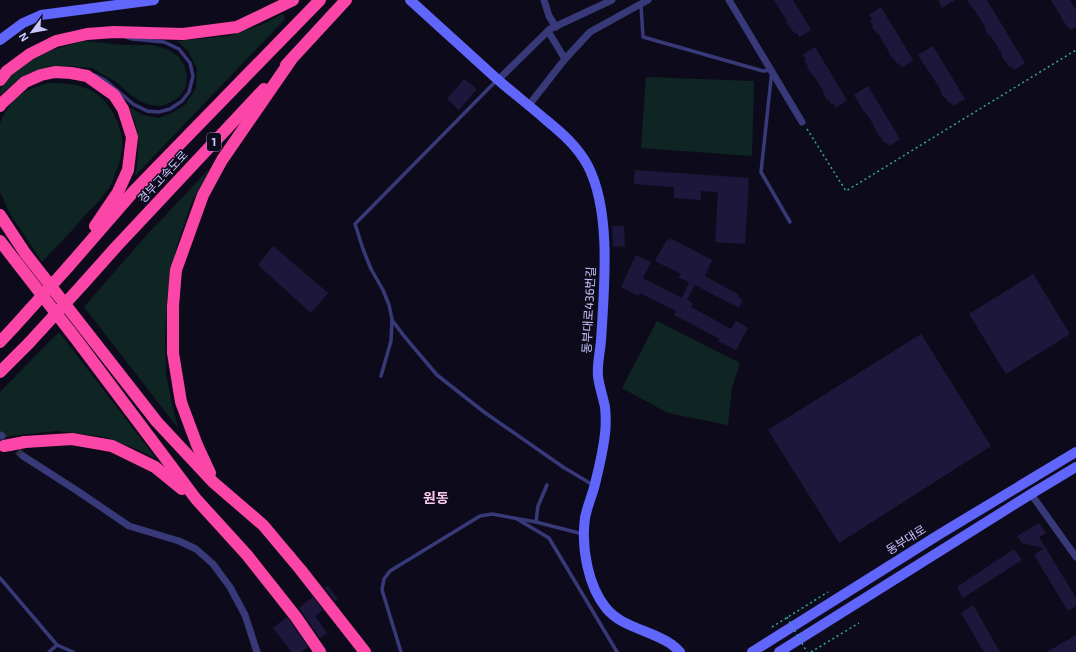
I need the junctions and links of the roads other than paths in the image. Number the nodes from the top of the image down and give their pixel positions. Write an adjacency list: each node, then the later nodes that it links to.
1 (154, 0): 14 (street)
2 (293, 0): 12 (highway)
3 (320, 0): 27 (highway, 경부고속도로 / 1)
4 (346, 0): 16 (highway, 경부고속도로 / 1)
5 (410, 0): 20 (street, 동부대로436번길)
6 (544, 0): 11 (street)
7 (612, 0): 11 (street)
8 (648, 0): 10 (street)
9 (729, 0): 17 (street)
10 (639, 2): 15 (street); 17 (lane)
11 (556, 27): 13 (street)
12 (114, 32): 18 (lane); 19 (highway)
13 (548, 32): 15 (street); 20 (street)
14 (0, 40)
15 (565, 59): 21 (street)
16 (291, 60): 30 (highway, 경부고속도로 / 1, bridge); 36 (highway)
17 (772, 70): 23 (street); 25 (lane)
18 (71, 73): 22 (highway); 27 (highway)
19 (0, 80)
20 (498, 80): 21 (street, 동부대로436번길); 28 (lane)
21 (529, 105): 38 (street, 동부대로436번길)
22 (0, 106)
23 (802, 122)
24 (0, 215): 36 (highway)
25 (790, 222)
26 (0, 241): 40 (highway)
27 (68, 267): 29 (highway, 경부고속도로 / 1, bridge)
28 (392, 319): 31 (lane); 38 (lane)
29 (0, 342)
30 (0, 372)
31 (381, 376)
32 (1, 441): 40 (highway, bridge)
33 (1076, 452): 55 (street, 동부대로)
34 (23, 456): 49 (street)
35 (1076, 467): 39 (street)
36 (213, 482): 51 (highway)
37 (547, 485): 42 (lane)
38 (594, 485): 43 (street, 동부대로436번길)
39 (1031, 494): 44 (street); 56 (street)
40 (196, 499): 50 (highway)
41 (514, 518): 42 (lane); 52 (lane); 53 (lane)
42 (536, 522): 43 (lane)
43 (584, 534): 54 (street, 동부대로436번길)
44 (1076, 557)
45 (0, 578): 46 (lane)
46 (58, 645): 47 (lane); 48 (lane)
47 (49, 652)
48 (73, 652)
49 (257, 652)
50 (320, 652)
51 (365, 652)
52 (401, 652)
53 (618, 652)
54 (680, 652)
55 (752, 652)
56 (779, 652)

